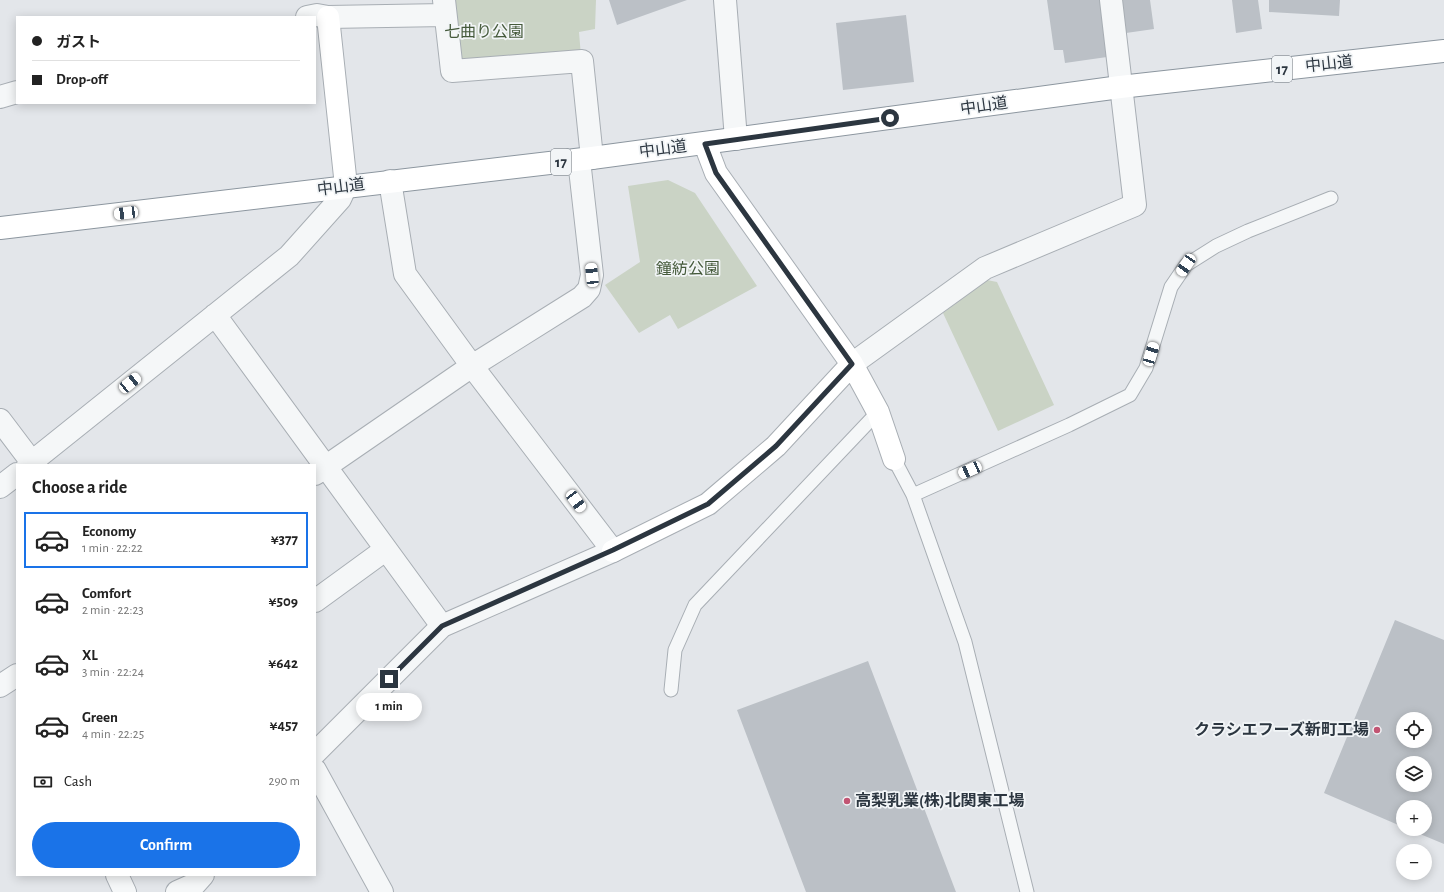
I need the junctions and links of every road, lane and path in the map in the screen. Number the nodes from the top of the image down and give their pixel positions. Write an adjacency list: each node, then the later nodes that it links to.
1 (725, 0): 9 (street)
2 (1111, 0): 6 (street)
3 (444, 7): 4 (street); 11 (street)
4 (321, 11): 13 (main road)
5 (1444, 51): 6 (main road, 中山道 / 17)
6 (1120, 87): 9 (main road, 中山道 / 17); 17 (street)
7 (16, 92): 8 (street)
8 (0, 97)
9 (736, 139): 10 (main road, 中山道 / 17)
10 (705, 144): 11 (main road, 中山道 / 17); 17 (main road)
11 (586, 159): 12 (main road, 中山道 / 17); 18 (street)
12 (390, 182): 13 (main road, 中山道 / 17); 18 (street)
13 (346, 186): 15 (main road, 中山道 / 17); 16 (street)
14 (1331, 198): 28 (lane)
15 (0, 228)
16 (215, 315): 23 (street); 24 (street)
17 (852, 364): 19 (main road); 30 (main road)
18 (472, 366): 25 (street); 30 (street)
19 (878, 412): 21 (main road); 35 (lane)
20 (0, 420): 22 (street)
21 (894, 459): 28 (lane)
22 (27, 464)
23 (30, 464)
24 (316, 464)
25 (320, 470): 29 (street)
26 (16, 475): 27 (street)
27 (0, 487)
28 (913, 495): 43 (lane)
29 (386, 550): 31 (street); 32 (street)
30 (613, 550): 32 (street)
31 (316, 600)
32 (442, 626): 36 (street)
33 (16, 676): 34 (street)
34 (0, 686)
35 (671, 690)
36 (316, 752)
37 (316, 772): 42 (street)
38 (117, 876): 40 (street)
39 (202, 876): 41 (street)
40 (125, 892)
41 (177, 892)
42 (382, 892)
43 (1027, 892)

